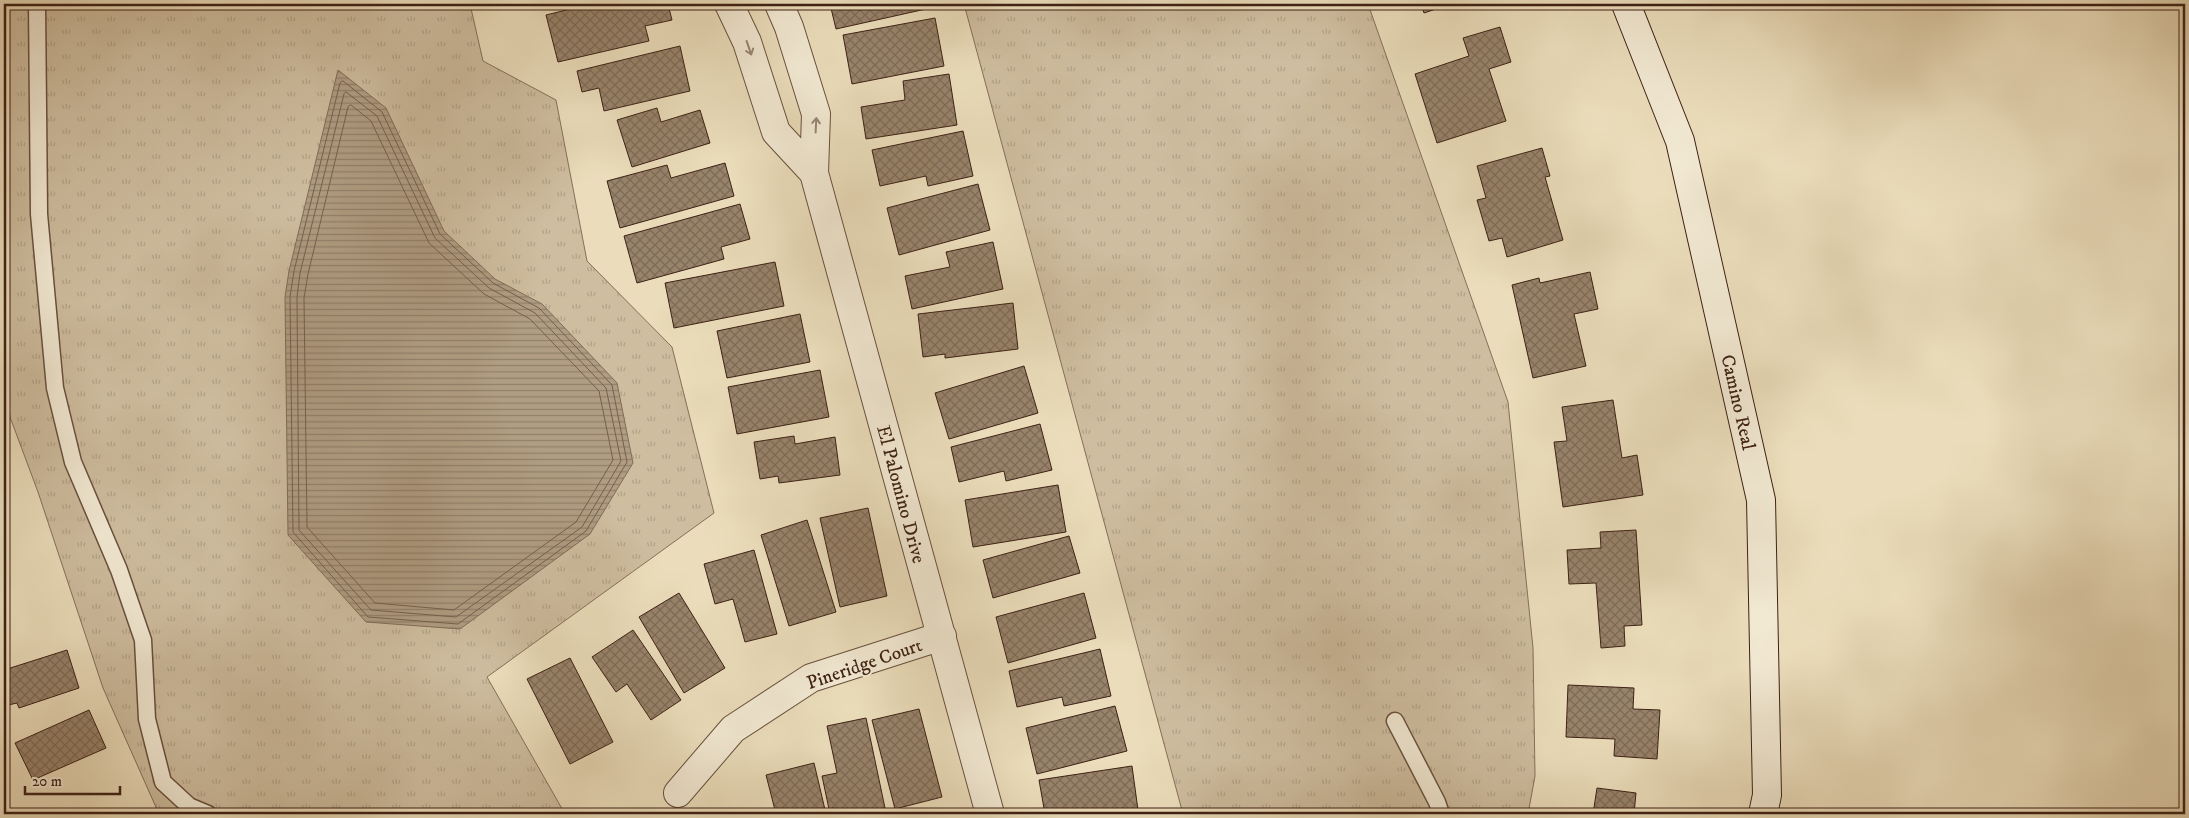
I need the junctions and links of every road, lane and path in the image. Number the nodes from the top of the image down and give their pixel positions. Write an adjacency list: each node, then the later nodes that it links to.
1 (37, 4): 9 (lane)
2 (729, 4): 5 (street, El Palomino Drive, one-way to 5)
3 (779, 4): 5 (street, El Palomino Drive, one-way to 3)
4 (1626, 4): 12 (street, Camino Real)
5 (814, 174): 6 (street, El Palomino Drive)
6 (942, 636): 8 (street, Pineridge Court); 10 (street, El Palomino Drive)
7 (1395, 721): 11 (lane)
8 (678, 793)
9 (208, 814)
10 (990, 814)
11 (1441, 814)
12 (1763, 814)

